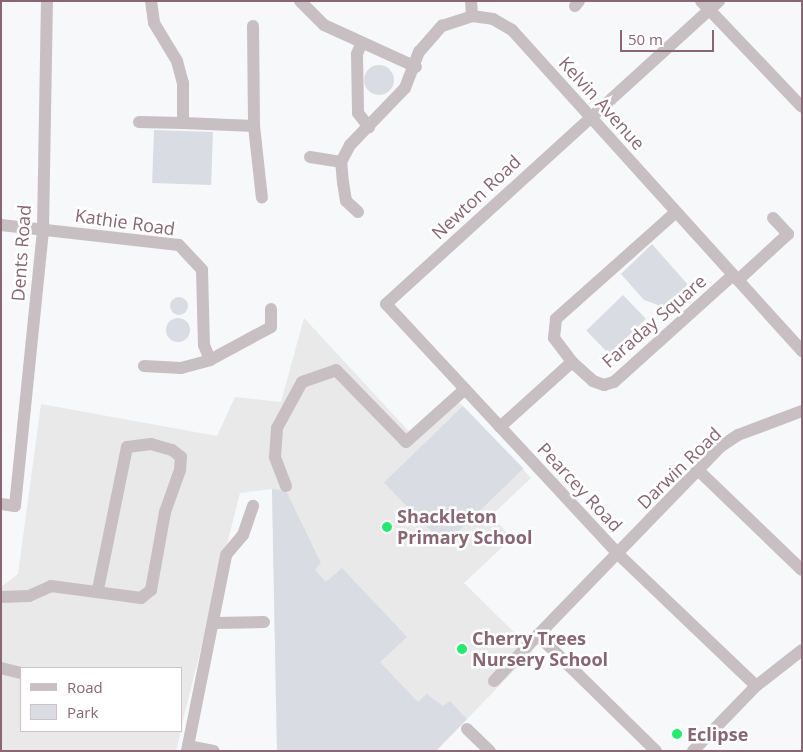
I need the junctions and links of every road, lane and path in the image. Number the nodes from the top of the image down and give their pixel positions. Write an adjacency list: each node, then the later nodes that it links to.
1 (46, 1): 23 (street, Dents Road)
2 (300, 1): 8 (street)
3 (471, 1): 6 (street)
4 (710, 4): 10 (street); 11 (street, Newton Road)
5 (151, 5): 13 (street)
6 (472, 16): 9 (street, Kelvin Avenue); 11 (street, Kelvin Avenue)
7 (253, 26): 14 (street)
8 (361, 44): 9 (street); 15 (street)
9 (416, 67): 15 (street, Kelvin Avenue)
10 (802, 106)
11 (591, 116): 20 (street, Kelvin Avenue); 25 (street, Newton Road)
12 (139, 122): 13 (street)
13 (183, 123): 14 (street)
14 (254, 126): 18 (street)
15 (369, 126): 17 (street, Kelvin Avenue)
16 (310, 157): 17 (street)
17 (341, 162): 19 (street)
18 (262, 198)
19 (358, 212)
20 (676, 212): 24 (street, Kelvin Avenue); 29 (street, Faraday Square)
21 (773, 218): 24 (street, Faraday Square)
22 (1, 225): 23 (street, Kathie Road)
23 (43, 230): 28 (street, Kathie Road); 36 (street, Dents Road)
24 (736, 277): 27 (street, Kelvin Avenue); 29 (street, Faraday Square)
25 (386, 304): 31 (street, Pearcey Road)
26 (271, 309): 28 (street)
27 (801, 347)
28 (210, 360): 30 (street)
29 (572, 362): 33 (street)
30 (144, 366)
31 (465, 389): 33 (street, Pearcey Road); 35 (street)
32 (802, 411): 34 (street, Darwin Road)
33 (500, 427): 38 (street, Pearcey Road)
34 (698, 470): 38 (street, Darwin Road); 39 (street)
35 (286, 486)
36 (1, 504)
37 (252, 506): 43 (street)
38 (618, 554): 44 (street, Darwin Road); 49 (street, Pearcey Road)
39 (802, 570)
40 (98, 590): 40 (street); 41 (street)
41 (2, 597)
42 (264, 622): 43 (street)
43 (215, 623): 51 (street)
44 (538, 635): 48 (street, Darwin Road); 54 (street)
45 (802, 650): 49 (street)
46 (1, 668): 47 (street)
47 (20, 673)
48 (494, 681)
49 (756, 686): 55 (street)
50 (467, 729): 53 (street)
51 (188, 749): 52 (street)
52 (214, 751)
53 (490, 751)
54 (656, 751)
55 (693, 751)

